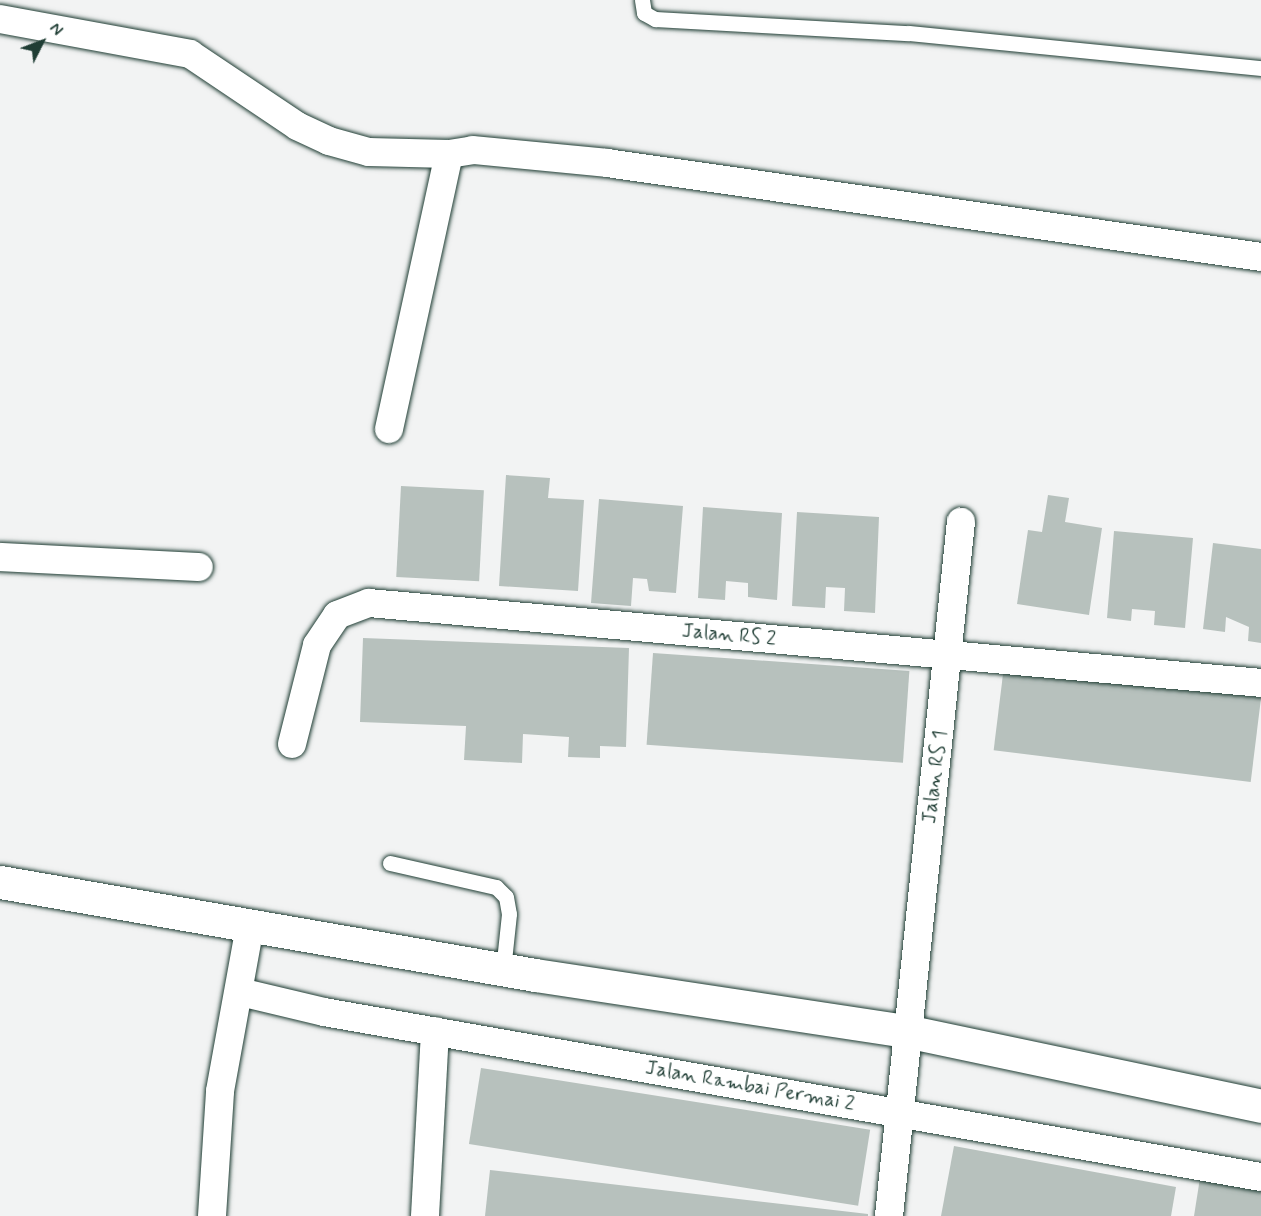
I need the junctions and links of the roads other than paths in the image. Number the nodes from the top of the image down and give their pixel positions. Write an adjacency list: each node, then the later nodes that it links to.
1 (642, 0): 3 (lane)
2 (0, 19): 4 (street)
3 (1261, 68)
4 (450, 154): 5 (street); 6 (street)
5 (1261, 257)
6 (389, 429)
7 (961, 522): 10 (street, Jalan RS 1)
8 (0, 557): 9 (street)
9 (199, 567)
10 (949, 654): 11 (street, Jalan RS 2); 12 (street, Jalan RS 2); 18 (street, Jalan RS 1)
11 (1261, 683)
12 (292, 744)
13 (390, 863): 16 (lane)
14 (0, 882): 15 (street)
15 (250, 926): 16 (street); 17 (street)
16 (503, 970): 18 (street)
17 (240, 992): 19 (street, Jalan Rambai Permai 2); 23 (street)
18 (906, 1031): 20 (street); 21 (street, Jalan RS 1)
19 (435, 1032): 21 (street, Jalan Rambai Permai 2); 24 (street)
20 (1261, 1106)
21 (898, 1112): 22 (street, Jalan Rambai Permai 2); 25 (street, Jalan RS 1)
22 (1261, 1177)
23 (212, 1216)
24 (425, 1216)
25 (889, 1216)

